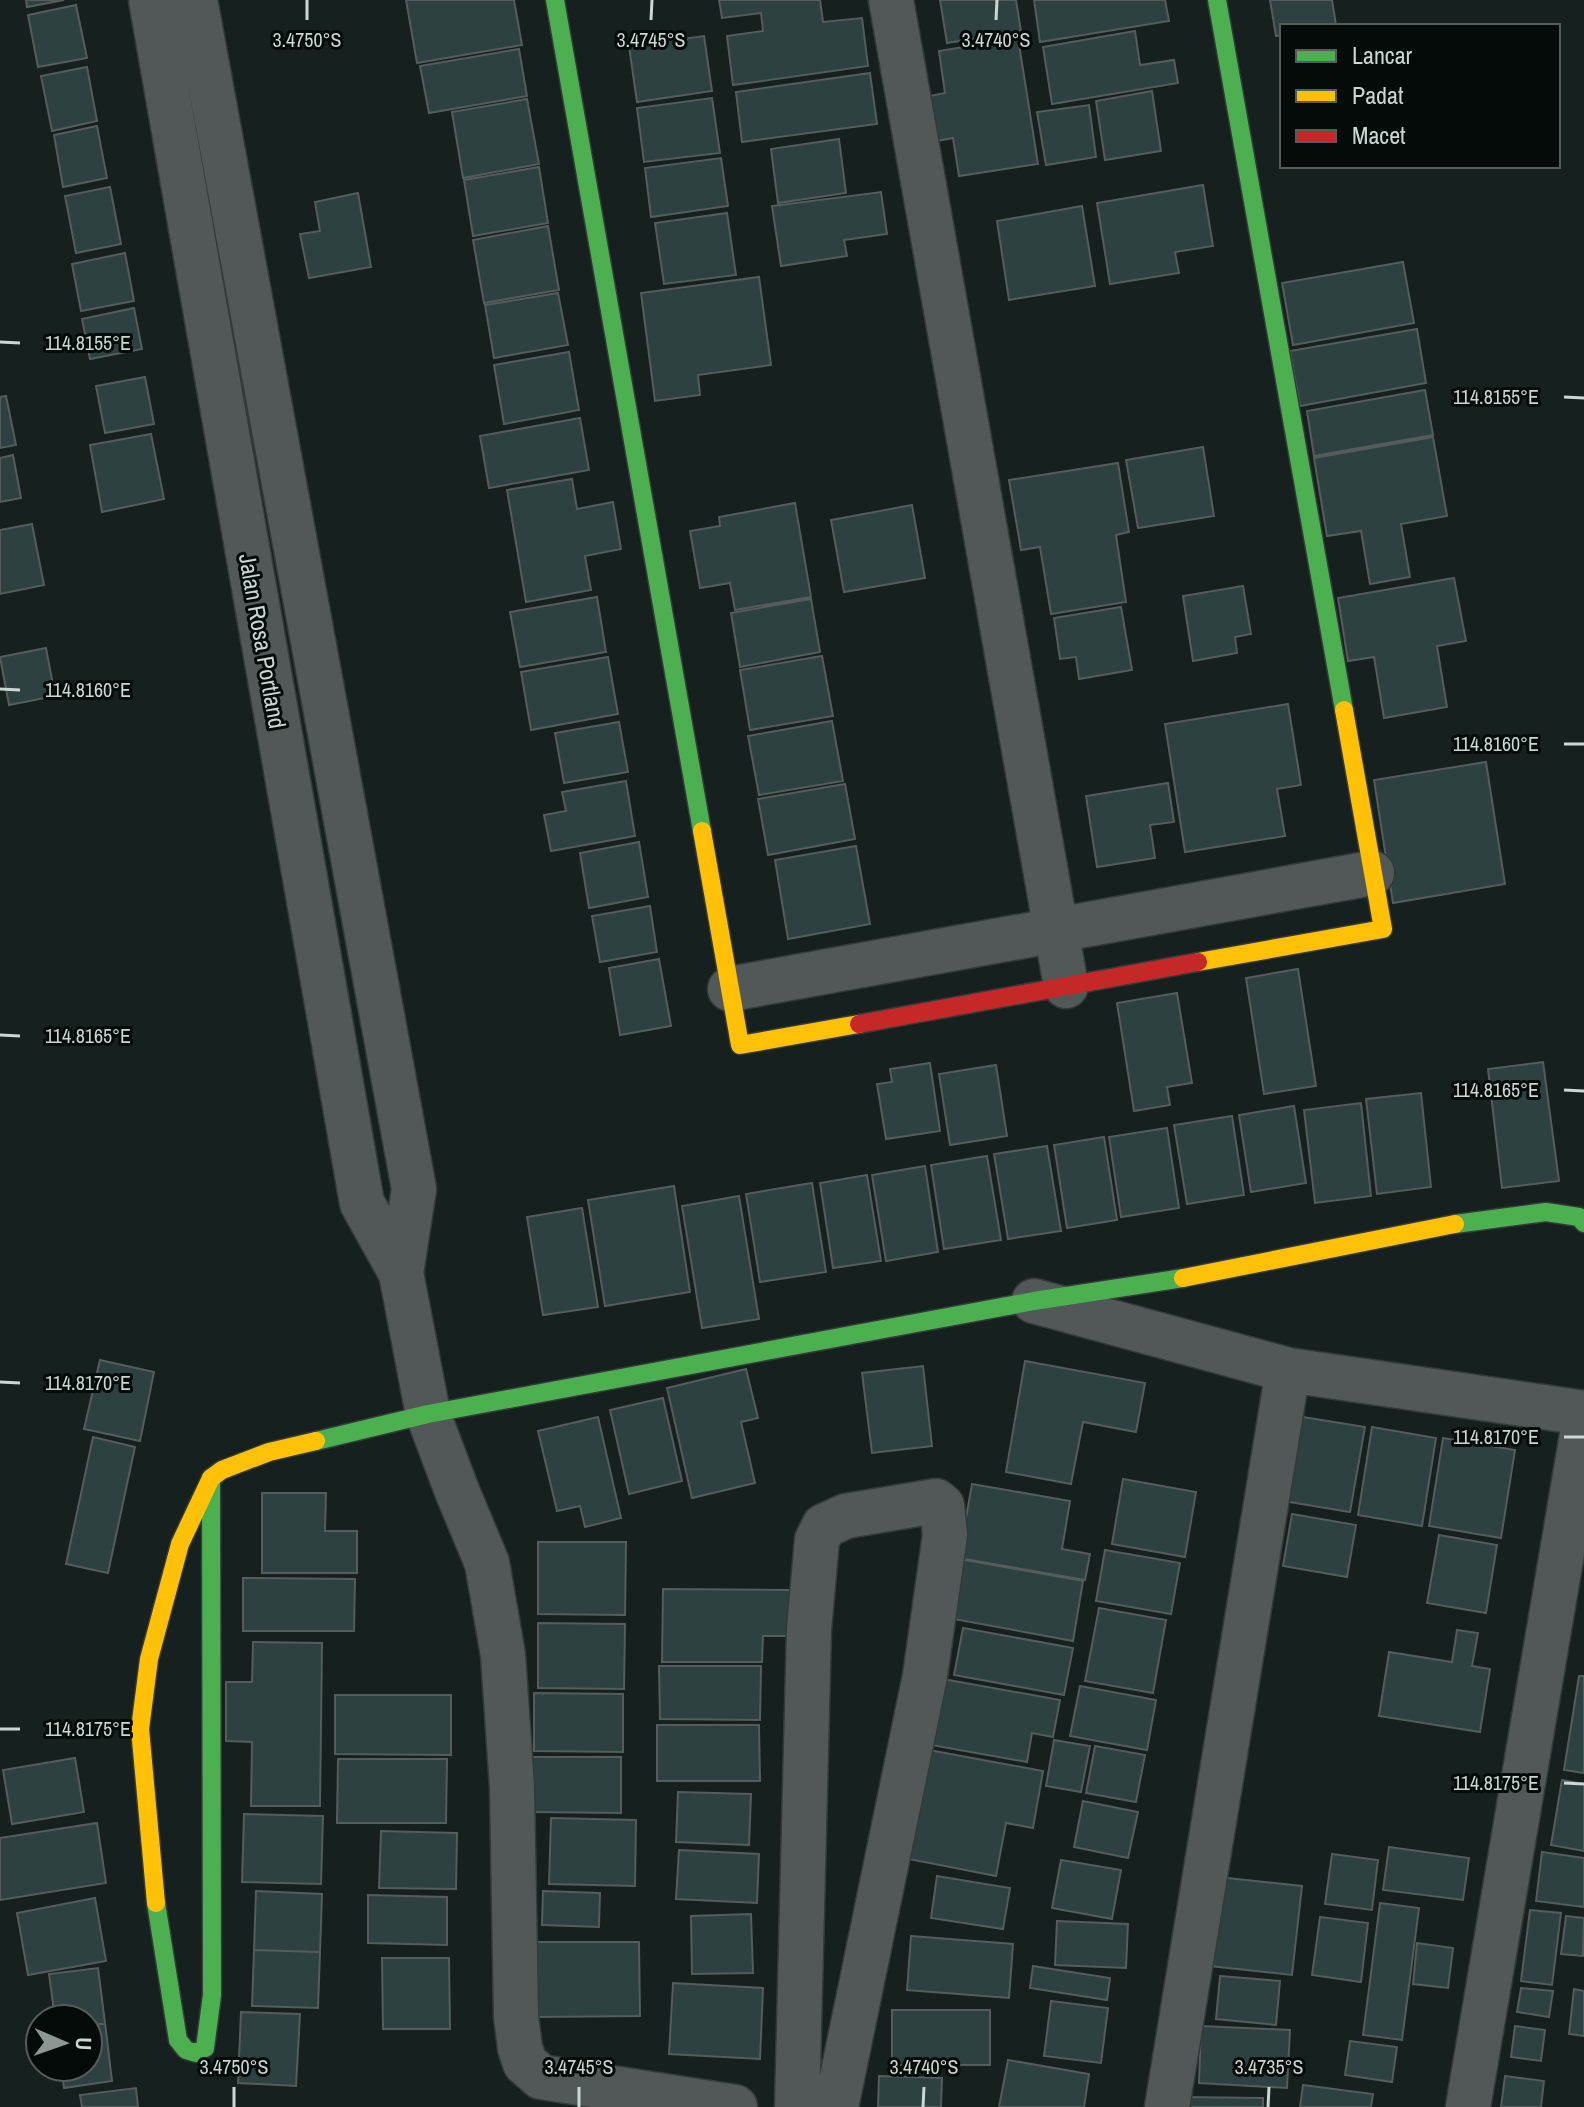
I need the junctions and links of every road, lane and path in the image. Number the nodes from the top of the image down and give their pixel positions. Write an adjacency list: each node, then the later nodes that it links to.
1 (151, 0): 11 (street, Jalan Rosa Portland)
2 (195, 0): 11 (street, Jalan Rosa Portland)
3 (555, 0): 9 (street)
4 (891, 0): 7 (street)
5 (1217, 0): 6 (street)
6 (1372, 873): 7 (street); 8 (street)
7 (1056, 930): 8 (street); 9 (street)
8 (1066, 986): 9 (street)
9 (730, 989)
10 (1584, 1223): 12 (street)
11 (401, 1273): 15 (street, Jalan Rosa Portland)
12 (1034, 1301): 13 (street); 15 (street)
13 (1288, 1370): 14 (street); 21 (street)
14 (1584, 1413)
15 (428, 1414): 17 (street); 18 (street, Jalan Rosa Portland)
16 (1584, 1423): 22 (street)
17 (211, 1478): 17 (street)
18 (735, 2107)
19 (797, 2107): 20 (street)
20 (836, 2107)
21 (1167, 2107)
22 (1468, 2107)

